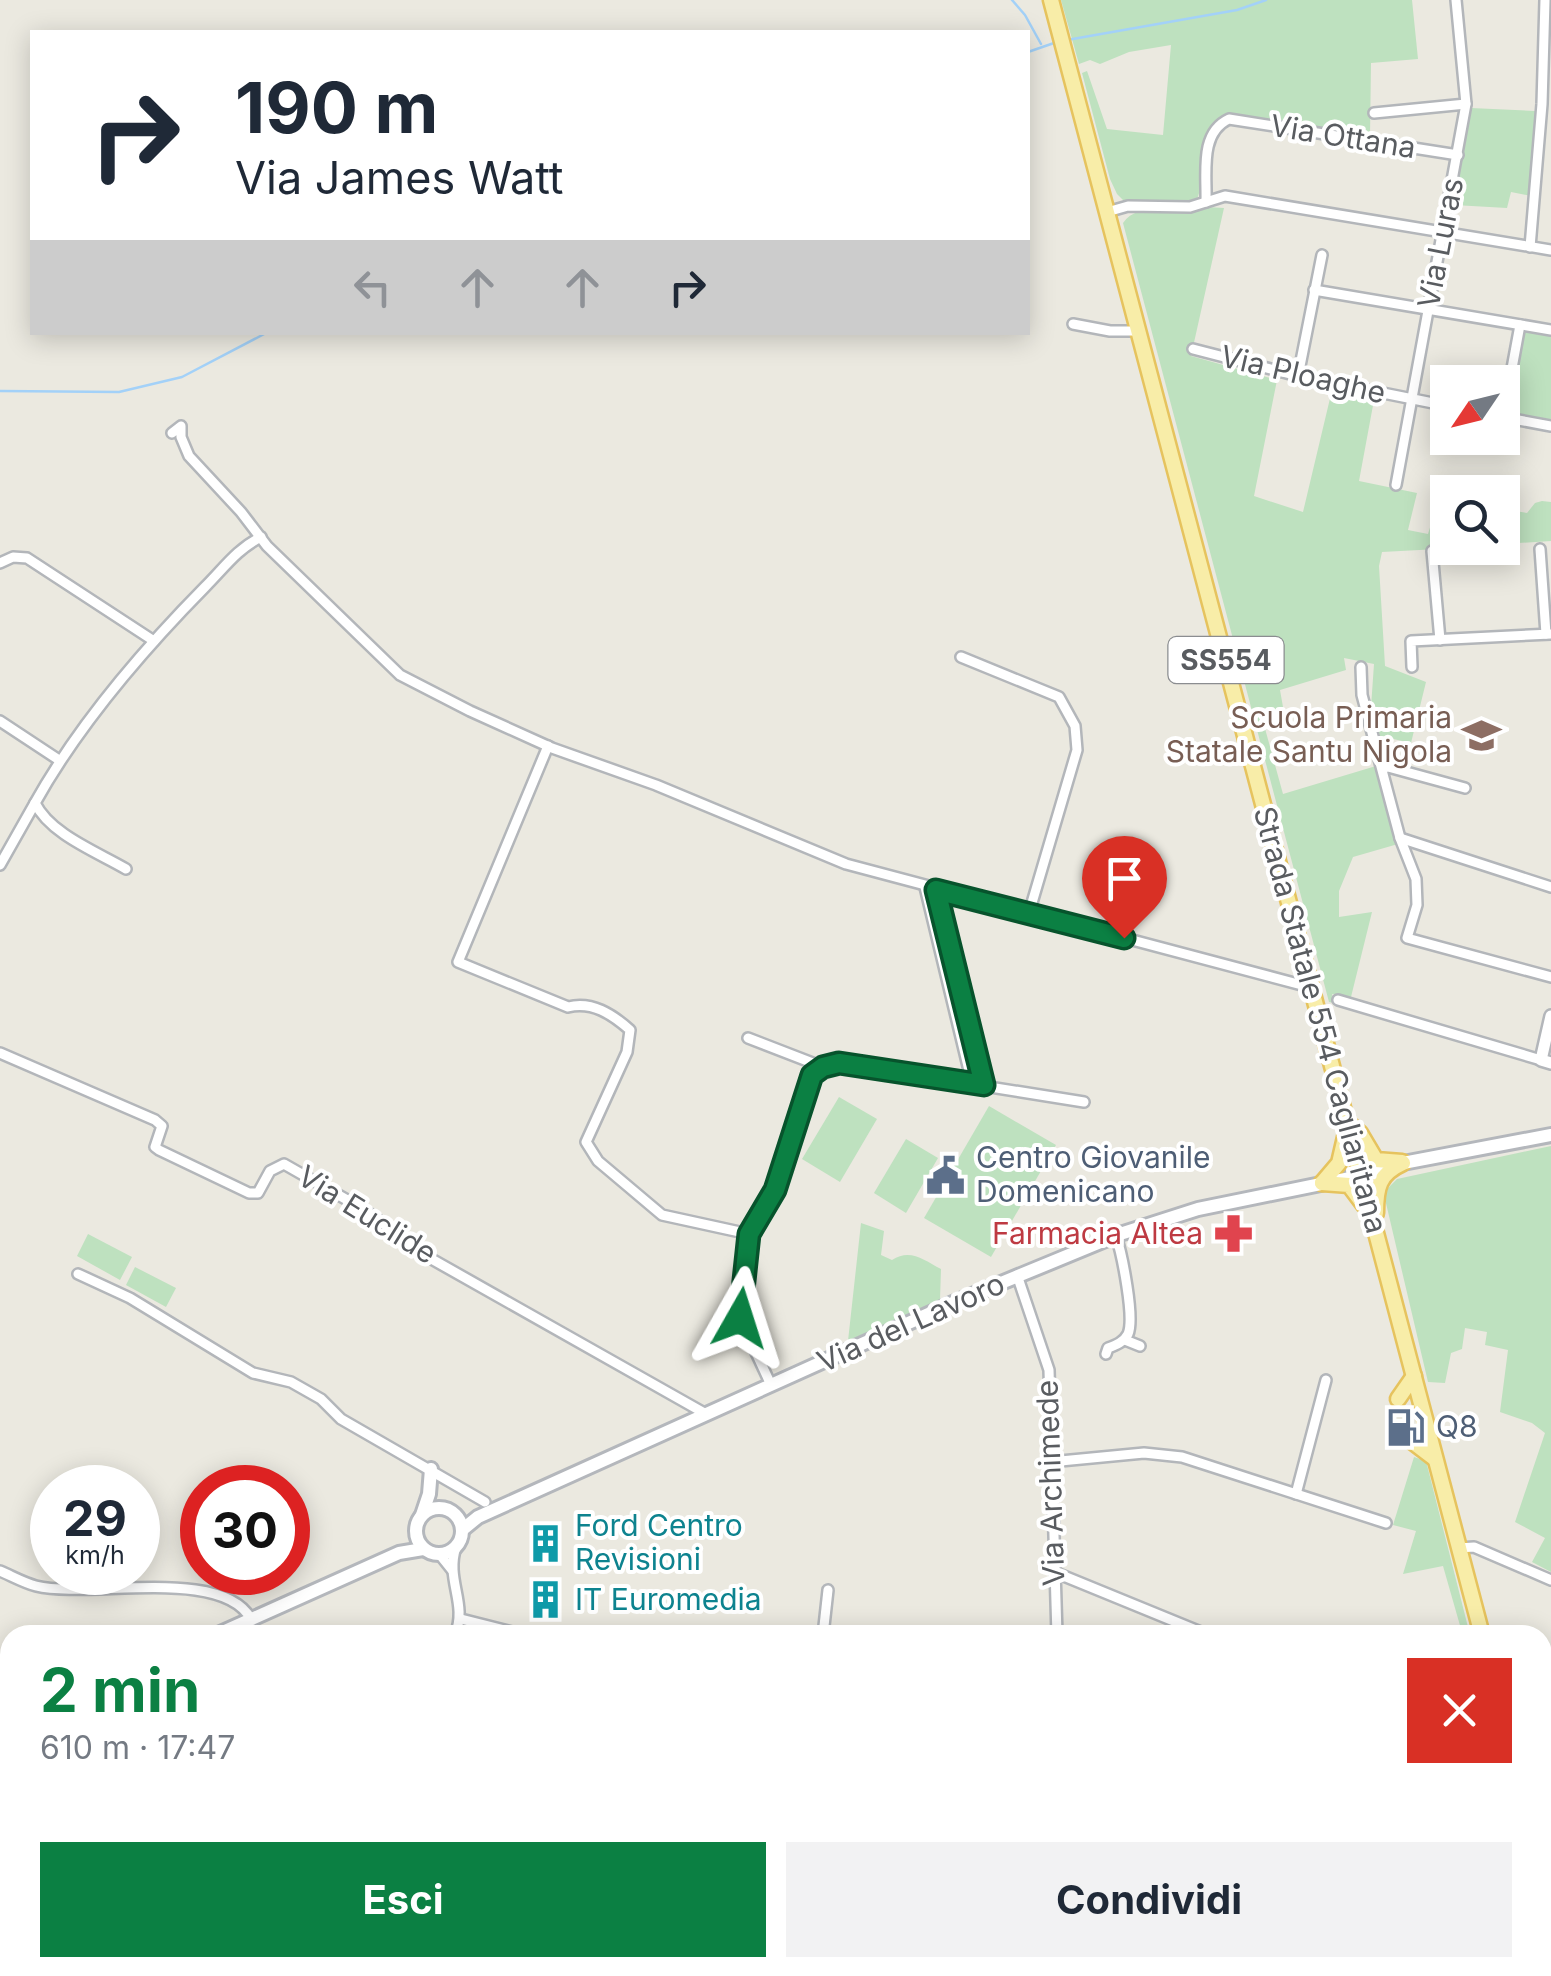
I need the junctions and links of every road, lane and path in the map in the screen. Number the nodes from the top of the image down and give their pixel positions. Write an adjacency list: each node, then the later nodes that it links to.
1 (1051, 0): 12 (main road, Strada Statale 554 Cagliaritana / SS554)
2 (1456, 0): 6 (street, Via Luras)
3 (1545, 0): 4 (street)
4 (1547, 22): 5 (street)
5 (1547, 74): 9 (street)
6 (1466, 104): 7 (street); 8 (street, Via Luras)
7 (1374, 113)
8 (1458, 156): 11 (street, Via Ottana); 13 (street, Via Luras)
9 (1538, 167): 10 (street); 14 (street)
10 (1551, 170)
11 (1206, 202): 12 (street); 13 (street)
12 (1107, 212): 22 (main road, Strada Statale 554 Cagliaritana / SS554)
13 (1444, 232): 14 (street); 18 (street, Via Luras)
14 (1530, 246): 15 (street)
15 (1551, 250)
16 (1322, 254): 17 (street)
17 (1314, 290): 18 (street); 25 (street)
18 (1428, 310): 20 (street); 26 (street, Via Luras)
19 (1073, 324): 22 (street)
20 (1520, 325): 21 (street); 24 (street)
21 (1551, 330)
22 (1139, 331): 56 (main road, Strada Statale 554 Cagliaritana / SS554)
23 (1194, 349): 25 (street, Via Ploaghe)
24 (1513, 365)
25 (1298, 376): 26 (street, Via Ploaghe)
26 (1412, 400): 27 (street, Via Ploaghe); 31 (street, Via Luras)
27 (1430, 403)
28 (1520, 420): 29 (street)
29 (1551, 426)
30 (172, 433): 32 (street)
31 (1396, 486)
32 (262, 537): 38 (street); 43 (street)
33 (1540, 550): 36 (street)
34 (0, 564): 38 (street)
35 (1433, 565): 37 (street)
36 (1549, 634): 37 (street)
37 (1440, 640): 41 (street)
38 (154, 641): 44 (street)
39 (961, 657): 53 (street)
40 (1361, 667): 45 (street)
41 (1412, 667)
42 (0, 721): 44 (street)
43 (548, 746): 52 (street); 72 (street)
44 (59, 760): 47 (street)
45 (1382, 768): 46 (street); 48 (street)
46 (1465, 788)
47 (34, 803): 49 (street); 50 (street)
48 (1400, 838): 51 (street); 54 (street)
49 (0, 865)
50 (126, 869)
51 (1551, 886)
52 (930, 889): 53 (street); 55 (street)
53 (1029, 912): 56 (street)
54 (1551, 978)
55 (954, 988): 63 (street); 64 (street)
56 (1313, 988): 66 (main road, Strada Statale 554 Cagliaritana / SS554)
57 (1338, 1000): 61 (street)
58 (1551, 1016): 61 (street)
59 (748, 1038): 62 (street)
60 (0, 1053): 83 (street, Via Euclide)
61 (1546, 1061)
62 (823, 1067): 63 (street); 72 (street)
63 (972, 1083): 64 (street)
64 (984, 1085): 65 (street)
65 (1084, 1102)
66 (1348, 1122): 68 (main road); 69 (main road, Strada Statale 554 Cagliaritana / SS554); 70 (main road)
67 (1551, 1135): 68 (main road, Via del Lavoro)
68 (1403, 1162): 69 (main road, Via del Lavoro); 71 (main road)
69 (1360, 1176): 70 (main road, Via del Lavoro); 71 (main road, Strada Statale 554 Cagliaritana / SS554)
70 (1322, 1182): 71 (main road); 73 (main road, Via del Lavoro)
71 (1376, 1233): 79 (main road, Strada Statale 554 Cagliaritana / SS554)
72 (749, 1234): 81 (street)
73 (1116, 1236): 75 (main road, Via del Lavoro); 76 (street)
74 (78, 1274): 87 (street)
75 (1017, 1275): 81 (main road, Via del Lavoro); 86 (street, Via Archimede)
76 (1124, 1340): 77 (street); 78 (street)
77 (1140, 1346)
78 (1106, 1354)
79 (1414, 1376): 82 (main road); 85 (main road, Strada Statale 554 Cagliaritana / SS554)
80 (1326, 1380): 88 (street)
81 (772, 1385): 83 (main road, Via del Lavoro)
82 (1398, 1399)
83 (706, 1414): 91 (main road, Via del Lavoro)
84 (1410, 1440): 85 (main road)
85 (1436, 1460): 95 (main road, Strada Statale 554 Cagliaritana / SS554)
86 (1050, 1462): 88 (street); 101 (street, Via Archimede)
87 (431, 1469): 89 (street); 90 (main road); 91 (main road)
88 (1296, 1494): 92 (street)
89 (485, 1502)
90 (421, 1516): 91 (main road); 93 (main road)
91 (455, 1519): 94 (main road)
92 (1386, 1523)
93 (416, 1533): 96 (main road); 97 (main road)
94 (456, 1547): 98 (main road); 99 (street)
95 (1459, 1548): 102 (street); 112 (main road, Strada Statale 554 Cagliaritana / SS554)
96 (424, 1549): 97 (main road); 98 (main road)
97 (400, 1554): 104 (main road)
98 (440, 1555): 99 (street)
99 (452, 1570): 105 (street)
100 (0, 1572): 104 (street)
101 (1054, 1572): 110 (street, Via Archimede); 111 (street)
102 (1551, 1580)
103 (828, 1590): 109 (street)
104 (251, 1619): 106 (main road)
105 (461, 1619): 107 (street); 108 (street)
106 (238, 1625)
107 (459, 1625)
108 (485, 1625)
109 (824, 1625)
110 (1057, 1625)
111 (1184, 1625)
112 (1479, 1625)

